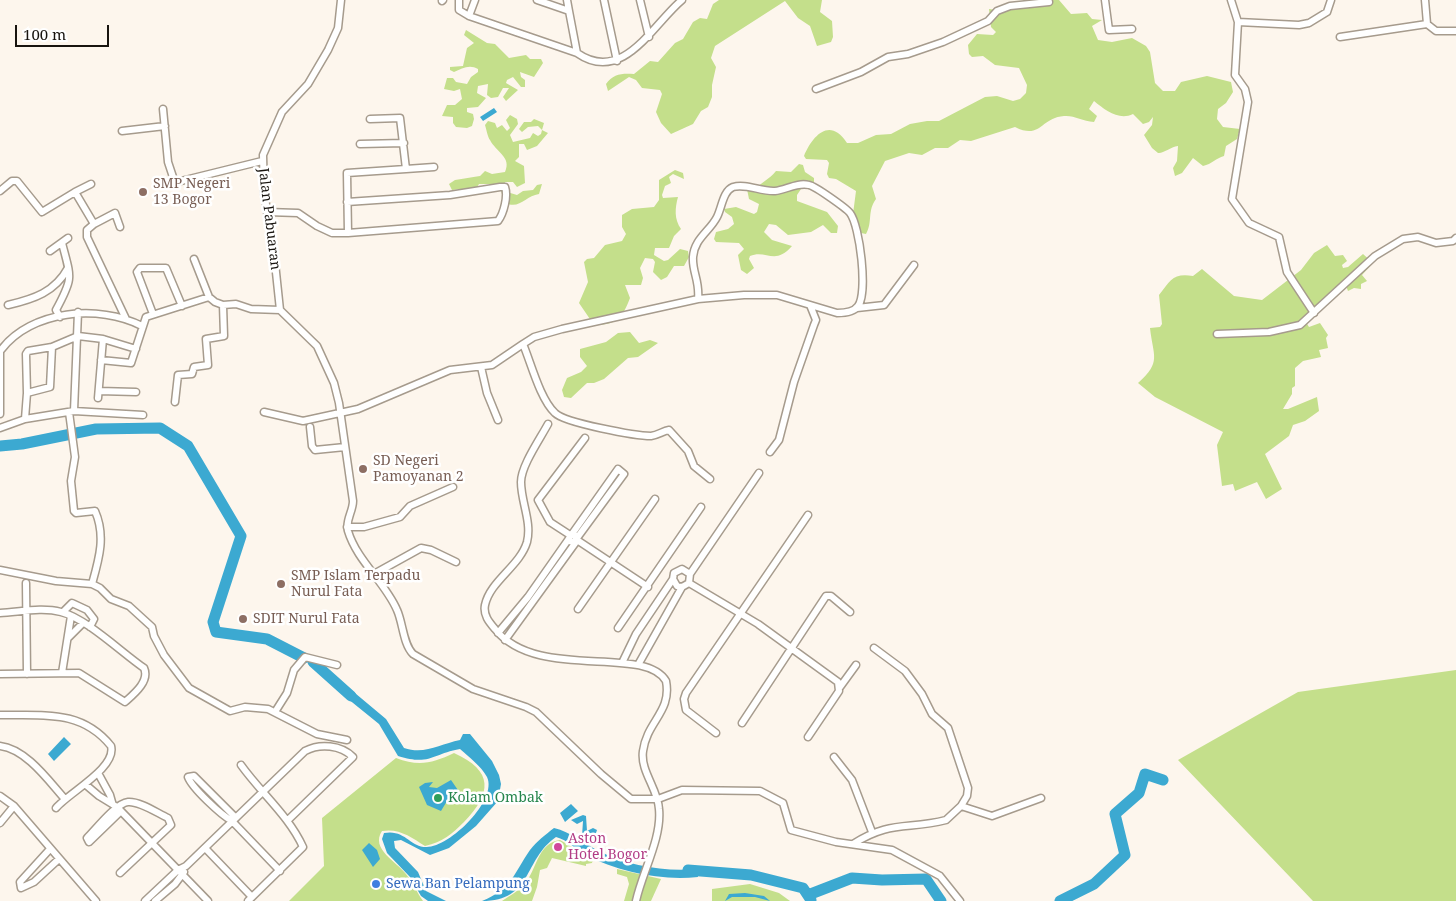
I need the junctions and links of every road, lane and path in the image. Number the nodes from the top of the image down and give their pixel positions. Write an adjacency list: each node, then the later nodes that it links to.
1 (341, 0): 32 (street, Jalan Pabuaran)
2 (459, 0): 16 (street)
3 (475, 0): 16 (street)
4 (537, 0): 15 (street)
5 (567, 0): 15 (street)
6 (604, 0): 24 (street)
7 (640, 0): 21 (street)
8 (1105, 0): 19 (street)
9 (1231, 0): 17 (street)
10 (1330, 0): 17 (street)
11 (1425, 0): 18 (street)
12 (679, 1): 21 (street)
13 (1025, 2): 14 (street); 25 (street)
14 (1049, 2)
15 (569, 11): 23 (street)
16 (470, 16): 23 (street)
17 (1238, 22): 59 (street)
18 (1426, 24): 20 (street); 22 (street)
19 (1132, 29)
20 (1456, 30)
21 (649, 36): 24 (street)
22 (1340, 37)
23 (577, 53): 24 (street)
24 (617, 61)
25 (816, 89)
26 (163, 108): 28 (street)
27 (370, 119): 30 (street)
28 (165, 126): 29 (street); 32 (street)
29 (122, 131)
30 (404, 143): 31 (street); 34 (street)
31 (360, 144)
32 (262, 161): 39 (street, Jalan Pabuaran)
33 (434, 167): 34 (street)
34 (406, 169): 38 (street)
35 (91, 184): 37 (street)
36 (0, 191): 37 (street)
37 (75, 192): 40 (street)
38 (347, 202): 42 (street); 42 (street)
39 (267, 212): 42 (street); 57 (street, Jalan Pabuaran)
40 (94, 224): 41 (street); 61 (street)
41 (120, 227)
42 (348, 233)
43 (68, 238): 45 (street)
44 (1456, 238): 59 (street)
45 (62, 243): 46 (street); 49 (street)
46 (50, 252)
47 (194, 259): 50 (street)
48 (914, 265): 56 (street)
49 (68, 268): 52 (street); 60 (street)
50 (212, 299): 53 (street); 55 (street)
51 (698, 299): 54 (street); 56 (street); 66 (street)
52 (8, 305)
53 (223, 305): 57 (street); 74 (street)
54 (810, 305): 56 (street); 87 (street)
55 (182, 306): 62 (street); 62 (street)
56 (857, 308)
57 (280, 310): 77 (street)
58 (78, 312): 60 (street); 61 (street); 64 (street)
59 (1314, 313): 63 (street)
60 (60, 317): 69 (street)
61 (126, 319): 62 (street)
62 (146, 320): 68 (street)
63 (1217, 334)
64 (78, 336): 65 (street); 67 (street); 75 (street)
65 (103, 339): 68 (street); 70 (street)
66 (523, 344): 71 (street); 89 (street)
67 (52, 346): 72 (street); 72 (street)
68 (136, 349): 70 (street)
69 (0, 350): 78 (street)
70 (101, 360): 73 (street)
71 (481, 367): 77 (street); 81 (street)
72 (27, 392): 80 (street)
73 (136, 392)
74 (175, 402)
75 (72, 412): 79 (street); 80 (street); 107 (street)
76 (264, 412): 77 (street)
77 (340, 413): 86 (street)
78 (0, 414)
79 (143, 415)
80 (25, 419): 84 (street)
81 (498, 420)
82 (548, 424): 123 (street)
83 (310, 427): 86 (street)
84 (0, 428)
85 (585, 438): 98 (street)
86 (345, 447): 97 (street)
87 (770, 452)
88 (760, 473): 103 (street)
89 (710, 479)
90 (453, 487): 97 (street)
91 (601, 495): 92 (street); 92 (street); 95 (street)
92 (607, 499): 95 (street)
93 (654, 499): 100 (street)
94 (701, 507): 108 (street)
95 (592, 513): 98 (street)
96 (808, 515): 117 (street)
97 (347, 527): 102 (street)
98 (573, 538): 100 (street); 110 (street)
99 (456, 562): 102 (street)
100 (611, 563): 108 (street); 111 (street)
101 (0, 570): 107 (street)
102 (374, 574): 151 (street)
103 (690, 574): 104 (street); 106 (street)
104 (673, 579): 109 (street); 128 (street)
105 (26, 583): 112 (street)
106 (689, 583): 109 (street); 117 (street)
107 (92, 584): 136 (street)
108 (648, 587): 122 (street)
109 (682, 587): 130 (street)
110 (539, 588): 116 (street); 119 (street)
111 (578, 609)
112 (26, 611): 113 (street); 114 (street); 134 (street)
113 (0, 612)
114 (63, 612): 118 (street); 121 (street)
115 (850, 612): 126 (street)
116 (514, 613): 119 (street); 123 (street)
117 (740, 614): 126 (street); 139 (street)
118 (71, 616): 120 (street); 124 (street)
119 (522, 618): 125 (street)
120 (83, 623): 121 (street); 124 (street)
121 (90, 627): 132 (street)
122 (618, 628)
123 (498, 633): 125 (street)
124 (68, 638): 132 (street)
125 (505, 640): 128 (street)
126 (791, 648): 135 (street); 138 (street)
127 (874, 648): 153 (street)
128 (622, 663): 130 (street)
129 (338, 665): 136 (street)
130 (638, 665): 151 (street)
131 (856, 665): 135 (street)
132 (62, 673): 134 (street)
133 (0, 674): 134 (street)
134 (28, 674)
135 (840, 687): 140 (street)
136 (275, 712): 141 (street)
137 (0, 715): 145 (street)
138 (742, 723)
139 (716, 734)
140 (808, 737)
141 (348, 740)
142 (0, 746): 149 (street)
143 (834, 757): 159 (street)
144 (241, 765): 147 (street)
145 (98, 773): 146 (street); 154 (street)
146 (86, 785): 149 (street); 154 (street)
147 (262, 793): 156 (street); 157 (street); 157 (street)
148 (1, 798): 152 (street)
149 (64, 798): 155 (street)
150 (1041, 798): 153 (street)
151 (658, 799): 161 (street); 171 (street)
152 (14, 806): 158 (street); 163 (street)
153 (961, 806): 159 (street)
154 (117, 807): 154 (street); 160 (street); 160 (street)
155 (56, 808)
156 (234, 820): 156 (street); 162 (street); 166 (street)
157 (288, 820): 166 (street)
158 (0, 823)
159 (872, 832): 161 (street)
160 (152, 843): 167 (street); 168 (street)
161 (853, 844): 176 (street)
162 (205, 848): 167 (street); 170 (street)
163 (50, 849): 164 (street); 165 (street)
164 (59, 859): 169 (street); 173 (street)
165 (31, 870): 169 (street); 169 (street)
166 (280, 871): 170 (street)
167 (180, 872): 172 (street); 174 (street); 175 (street)
168 (120, 873)
169 (39, 878)
170 (250, 899)
171 (636, 899)
172 (205, 900)
173 (96, 901)
174 (145, 901)
175 (155, 901)
176 (960, 901)

